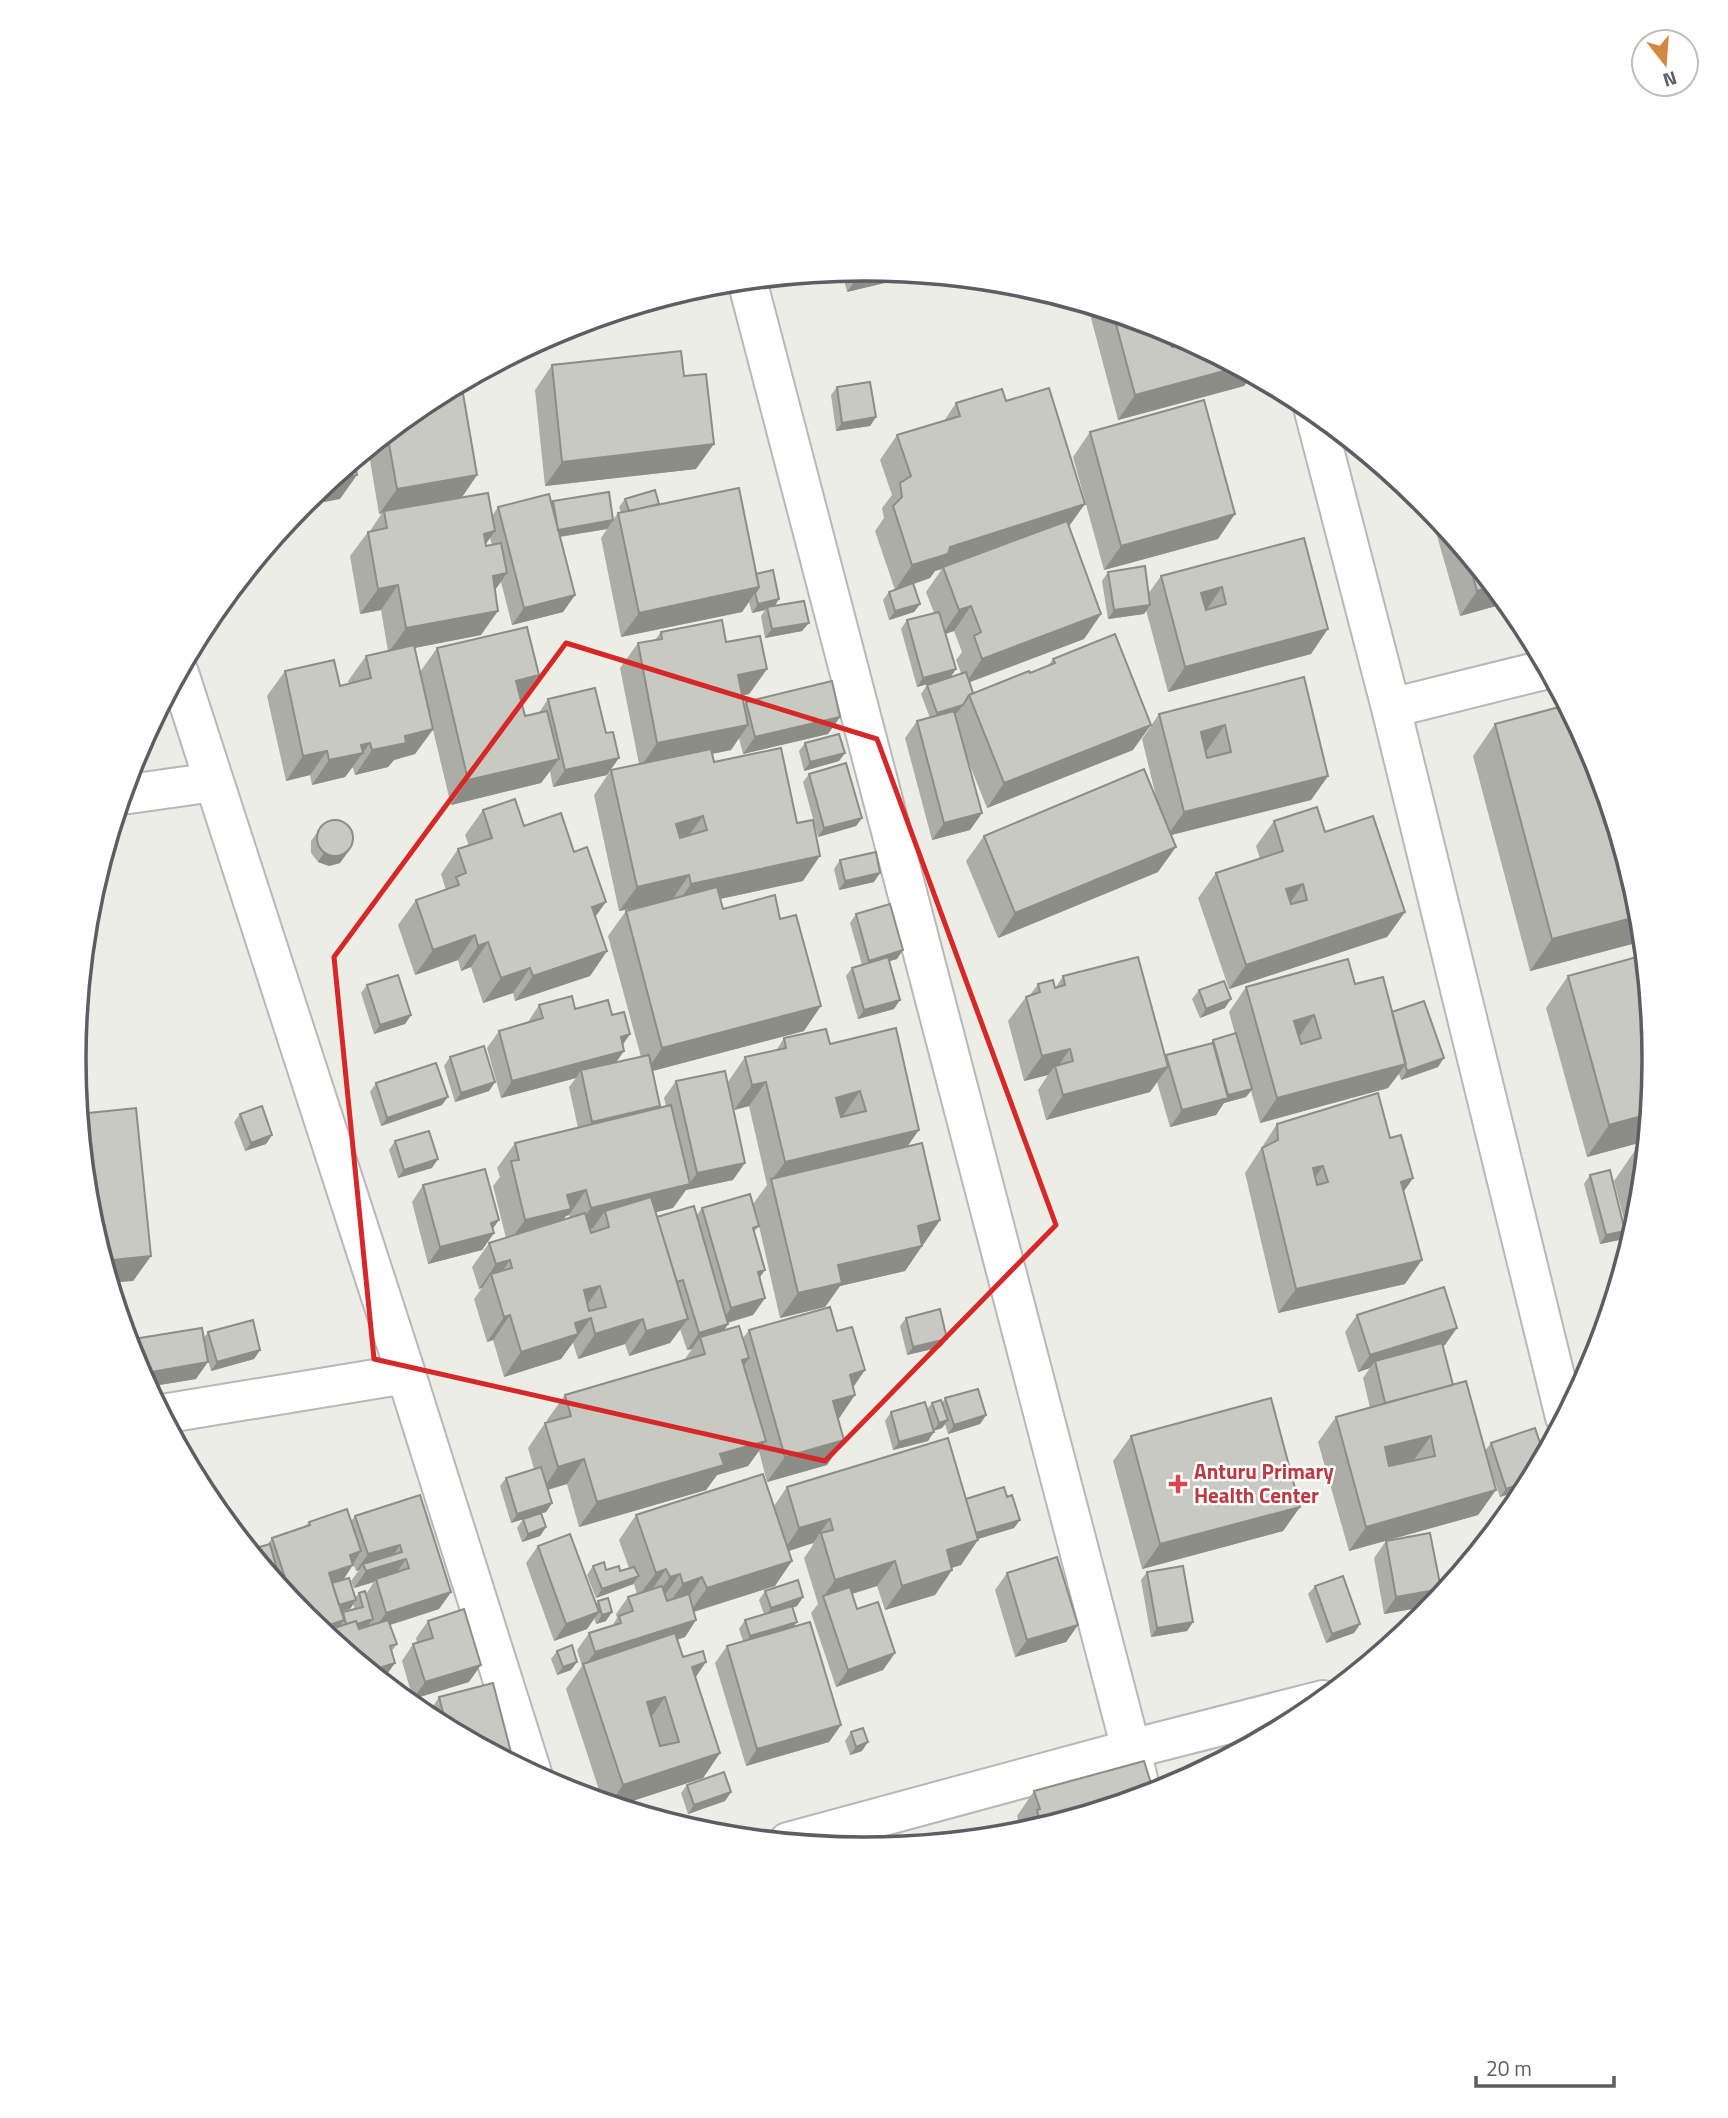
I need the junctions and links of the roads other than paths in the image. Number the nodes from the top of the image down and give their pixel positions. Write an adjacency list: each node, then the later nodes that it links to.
1 (749, 289): 12 (street)
2 (1318, 428): 5 (street)
3 (1539, 671): 5 (street)
4 (182, 685): 6 (street)
5 (1391, 708): 9 (street)
6 (214, 782): 7 (street); 8 (street)
7 (133, 793)
8 (406, 1374): 10 (street); 13 (street)
9 (1562, 1404)
10 (171, 1413)
11 (1294, 1708): 12 (street)
12 (1131, 1749): 14 (street); 15 (street)
13 (528, 1761)
14 (1140, 1786)
15 (811, 1836)

